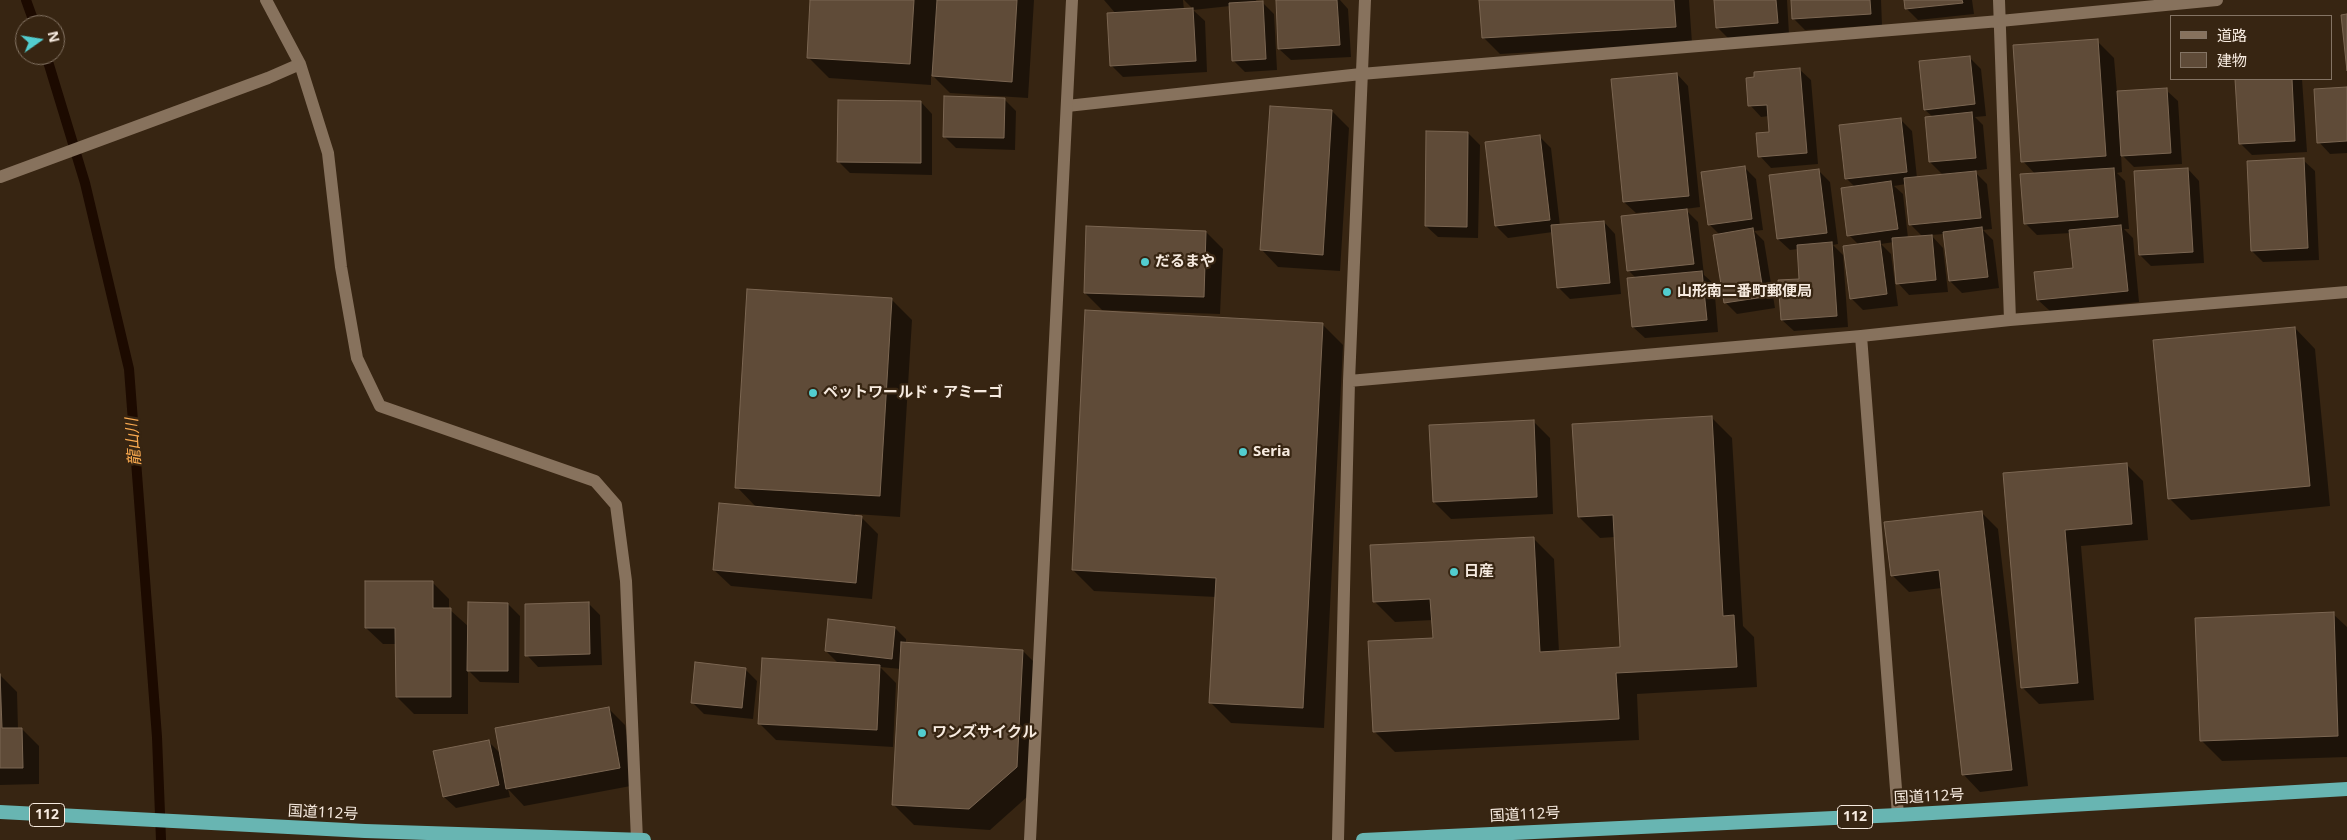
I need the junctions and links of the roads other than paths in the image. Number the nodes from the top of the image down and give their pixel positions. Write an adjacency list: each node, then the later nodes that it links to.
1 (266, 0): 7 (street)
2 (1072, 0): 9 (street)
3 (1365, 0): 8 (street)
4 (1999, 0): 6 (street)
5 (2217, 0): 6 (street)
6 (2000, 21): 8 (street); 12 (street)
7 (300, 64): 10 (street); 18 (street)
8 (1361, 74): 9 (street); 14 (street)
9 (1067, 106): 20 (street)
10 (0, 177)
11 (2347, 292): 12 (street)
12 (2010, 320): 13 (street)
13 (1861, 336): 14 (street); 17 (street)
14 (1349, 380): 21 (street)
15 (2347, 788): 17 (highway, 国道112号 / 112)
16 (0, 812): 18 (highway, 国道112号 / 112)
17 (1898, 815): 22 (highway, 国道112号 / 112)
18 (637, 840): 19 (highway, 国道112号 / 112)
19 (644, 840)
20 (1030, 840)
21 (1338, 840)
22 (1363, 840)

